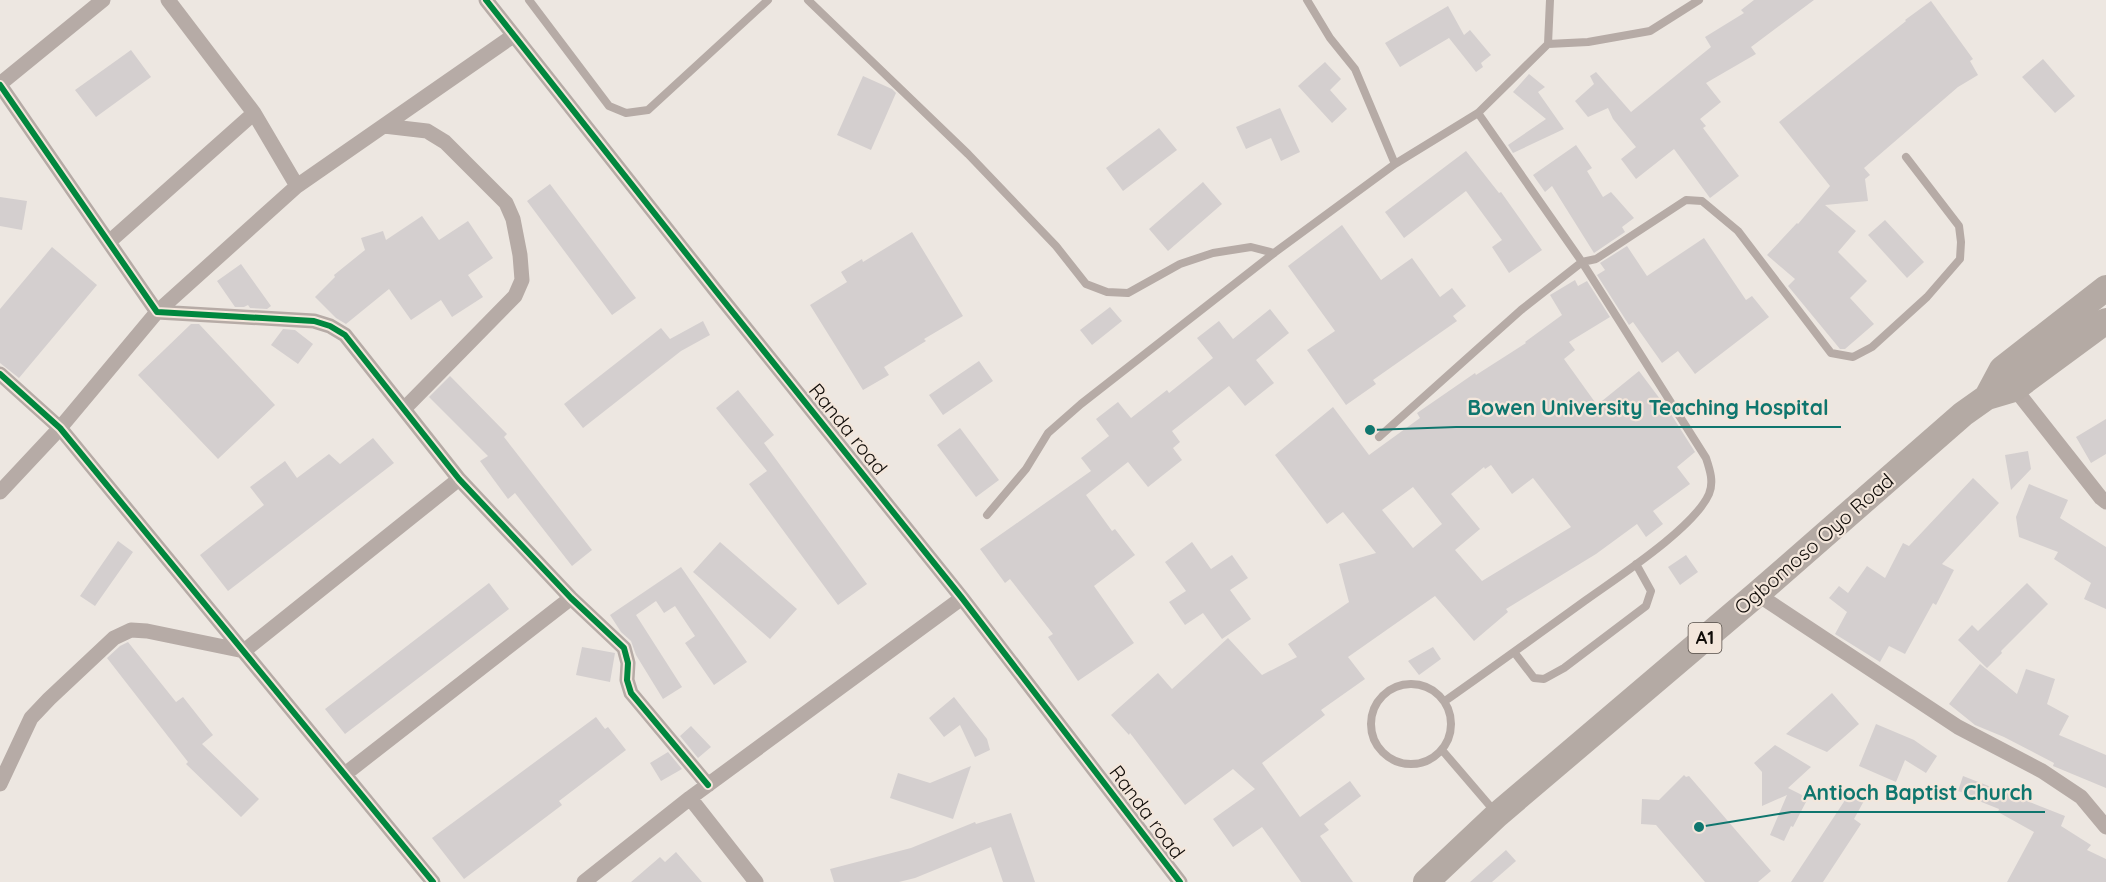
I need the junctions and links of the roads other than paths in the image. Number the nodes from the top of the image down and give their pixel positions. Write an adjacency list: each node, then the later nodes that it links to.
1 (103, 0): 12 (street)
2 (168, 0): 13 (street)
3 (486, 0): 10 (street, Randa road)
4 (529, 0): 5 (lane)
5 (768, 0)
6 (808, 0): 20 (lane)
7 (1307, 0): 17 (lane)
8 (1550, 0): 11 (lane)
9 (1699, 0): 11 (lane)
10 (513, 36): 15 (street); 37 (street, Randa road)
11 (1548, 44): 14 (lane)
12 (0, 85): 19 (street)
13 (254, 113): 18 (street); 19 (street)
14 (1478, 113): 17 (lane); 21 (lane)
15 (384, 126): 18 (street); 27 (street)
16 (1906, 157): 21 (lane)
17 (1395, 164): 20 (lane)
18 (297, 186): 23 (street)
19 (109, 242): 23 (street)
20 (1274, 252): 33 (lane)
21 (1582, 262): 29 (lane); 34 (lane)
22 (2106, 288): 26 (highway, Ogbomoso Oyo Road / A1)
23 (156, 312): 27 (street); 28 (street)
24 (2106, 321): 26 (highway, Ogbomoso Oyo Road / A1)
25 (0, 374): 28 (street)
26 (2008, 379): 32 (street); 35 (highway, Ogbomoso Oyo Road / A1)
27 (404, 409): 30 (street)
28 (60, 428): 31 (street); 38 (street)
29 (1379, 437)
30 (459, 478): 36 (street); 38 (street)
31 (0, 492)
32 (2106, 502)
33 (987, 515)
34 (1636, 564): 39 (lane); 39 (lane)
35 (1757, 594): 46 (highway, Ogbomoso Oyo Road / A1); 47 (street)
36 (571, 598): 42 (street); 44 (street)
37 (962, 598): 44 (street); 51 (street, Randa road)
38 (244, 651): 42 (street); 43 (street)
39 (1514, 651): 40 (lane)
40 (1445, 701): 41 (lane); 41 (lane)
41 (1442, 750): 46 (lane)
42 (345, 774): 48 (street)
43 (0, 784)
44 (708, 785): 45 (street)
45 (690, 798): 49 (street); 50 (street)
46 (1497, 815): 52 (highway, Ogbomoso Oyo Road / A1)
47 (2106, 827)
48 (433, 882)
49 (584, 882)
50 (756, 882)
51 (1180, 882)
52 (1426, 882)

